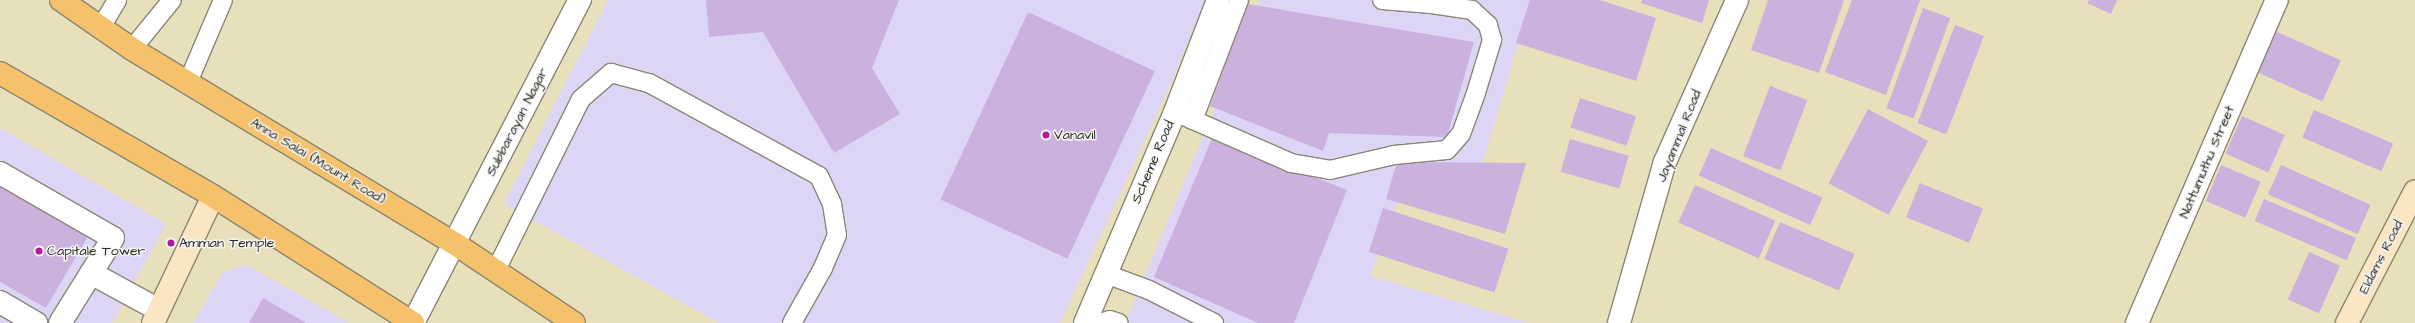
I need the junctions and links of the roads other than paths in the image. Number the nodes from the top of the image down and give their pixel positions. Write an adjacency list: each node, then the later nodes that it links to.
1 (61, 0): 11 (main road, Anna Salai (Mount Road))
2 (117, 0): 11 (lane)
3 (172, 0): 12 (lane)
4 (223, 0): 14 (lane)
5 (580, 0): 19 (street, Subbarayan Nagar)
6 (1218, 0): 15 (street, Scheme Road)
7 (1239, 0): 15 (lane)
8 (1382, 0): 15 (lane)
9 (1738, 0): 34 (street, Jayammal Road)
10 (2277, 0): 35 (street, Nattumuthu Street)
11 (101, 27): 12 (main road, Anna Salai (Mount Road))
12 (132, 49): 14 (main road, Anna Salai (Mount Road))
13 (0, 73): 18 (main road)
14 (188, 82): 19 (main road, Anna Salai (Mount Road))
15 (1184, 116): 22 (street, Scheme Road)
16 (0, 173): 21 (street)
17 (2415, 191): 36 (main road, Eldams Road)
18 (213, 196): 24 (main road); 27 (main road)
19 (454, 243): 20 (main road, Anna Salai (Mount Road)); 27 (street, Subbarayan Nagar)
20 (496, 272): 28 (main road, Anna Salai (Mount Road)); 29 (lane)
21 (91, 273): 24 (street); 26 (street)
22 (1106, 274): 30 (street, Scheme Road); 33 (lane)
23 (0, 302): 25 (street)
24 (156, 317)
25 (36, 323)
26 (60, 323)
27 (413, 323)
28 (574, 323)
29 (792, 323)
30 (1085, 323)
31 (1100, 323): 32 (lane)
32 (1119, 323)
33 (1214, 323)
34 (1619, 323)
35 (2137, 323)
36 (2347, 323)

